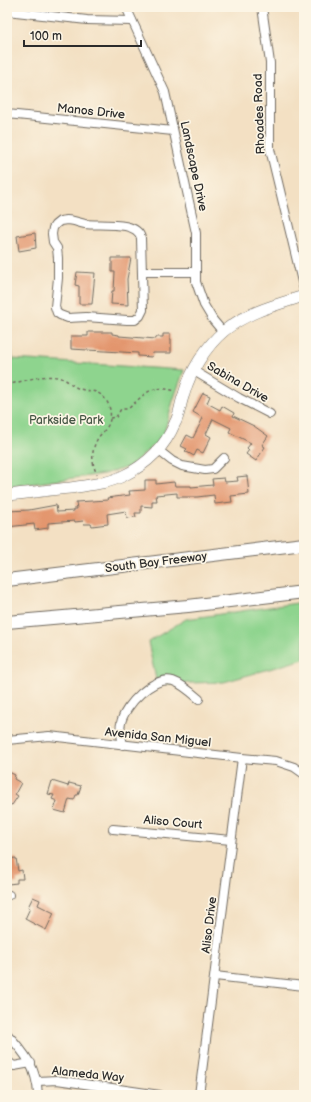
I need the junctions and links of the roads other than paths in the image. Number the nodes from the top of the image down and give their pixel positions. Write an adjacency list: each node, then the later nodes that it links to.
1 (126, 7): 4 (street, Landscape Drive)
2 (262, 7): 9 (street, Rhoades Road)
3 (7, 10): 4 (street)
4 (132, 21): 6 (street, Landscape Drive)
5 (7, 114): 6 (street, Manos Drive)
6 (174, 131): 8 (street, Landscape Drive)
7 (142, 272): 7 (street); 8 (street)
8 (196, 272): 11 (street, Landscape Drive)
9 (304, 290)
10 (304, 296): 11 (main road)
11 (223, 332): 12 (main road)
12 (194, 371): 13 (street, Sabina Drive); 14 (main road)
13 (270, 414)
14 (158, 450): 15 (street); 16 (main road)
15 (224, 458)
16 (7, 495)
17 (304, 544): 18 (highway, South Bay Freeway)
18 (7, 580)
19 (304, 592): 20 (highway)
20 (7, 622)
21 (199, 698): 23 (street)
22 (7, 740): 23 (street, Avenida San Miguel)
23 (123, 745): 24 (street, Avenida San Miguel)
24 (242, 758): 25 (street, Avenida San Miguel); 27 (street, Aliso Drive)
25 (304, 774)
26 (113, 829): 27 (street, Aliso Court)
27 (231, 840): 28 (street, Aliso Drive)
28 (214, 976): 29 (street); 36 (street, Aliso Drive)
29 (304, 986)
30 (7, 1034): 32 (street)
31 (7, 1061): 32 (street)
32 (31, 1063): 33 (street)
33 (38, 1081): 34 (street); 35 (street, Alameda Way)
34 (38, 1095)
35 (160, 1095)
36 (199, 1095)

